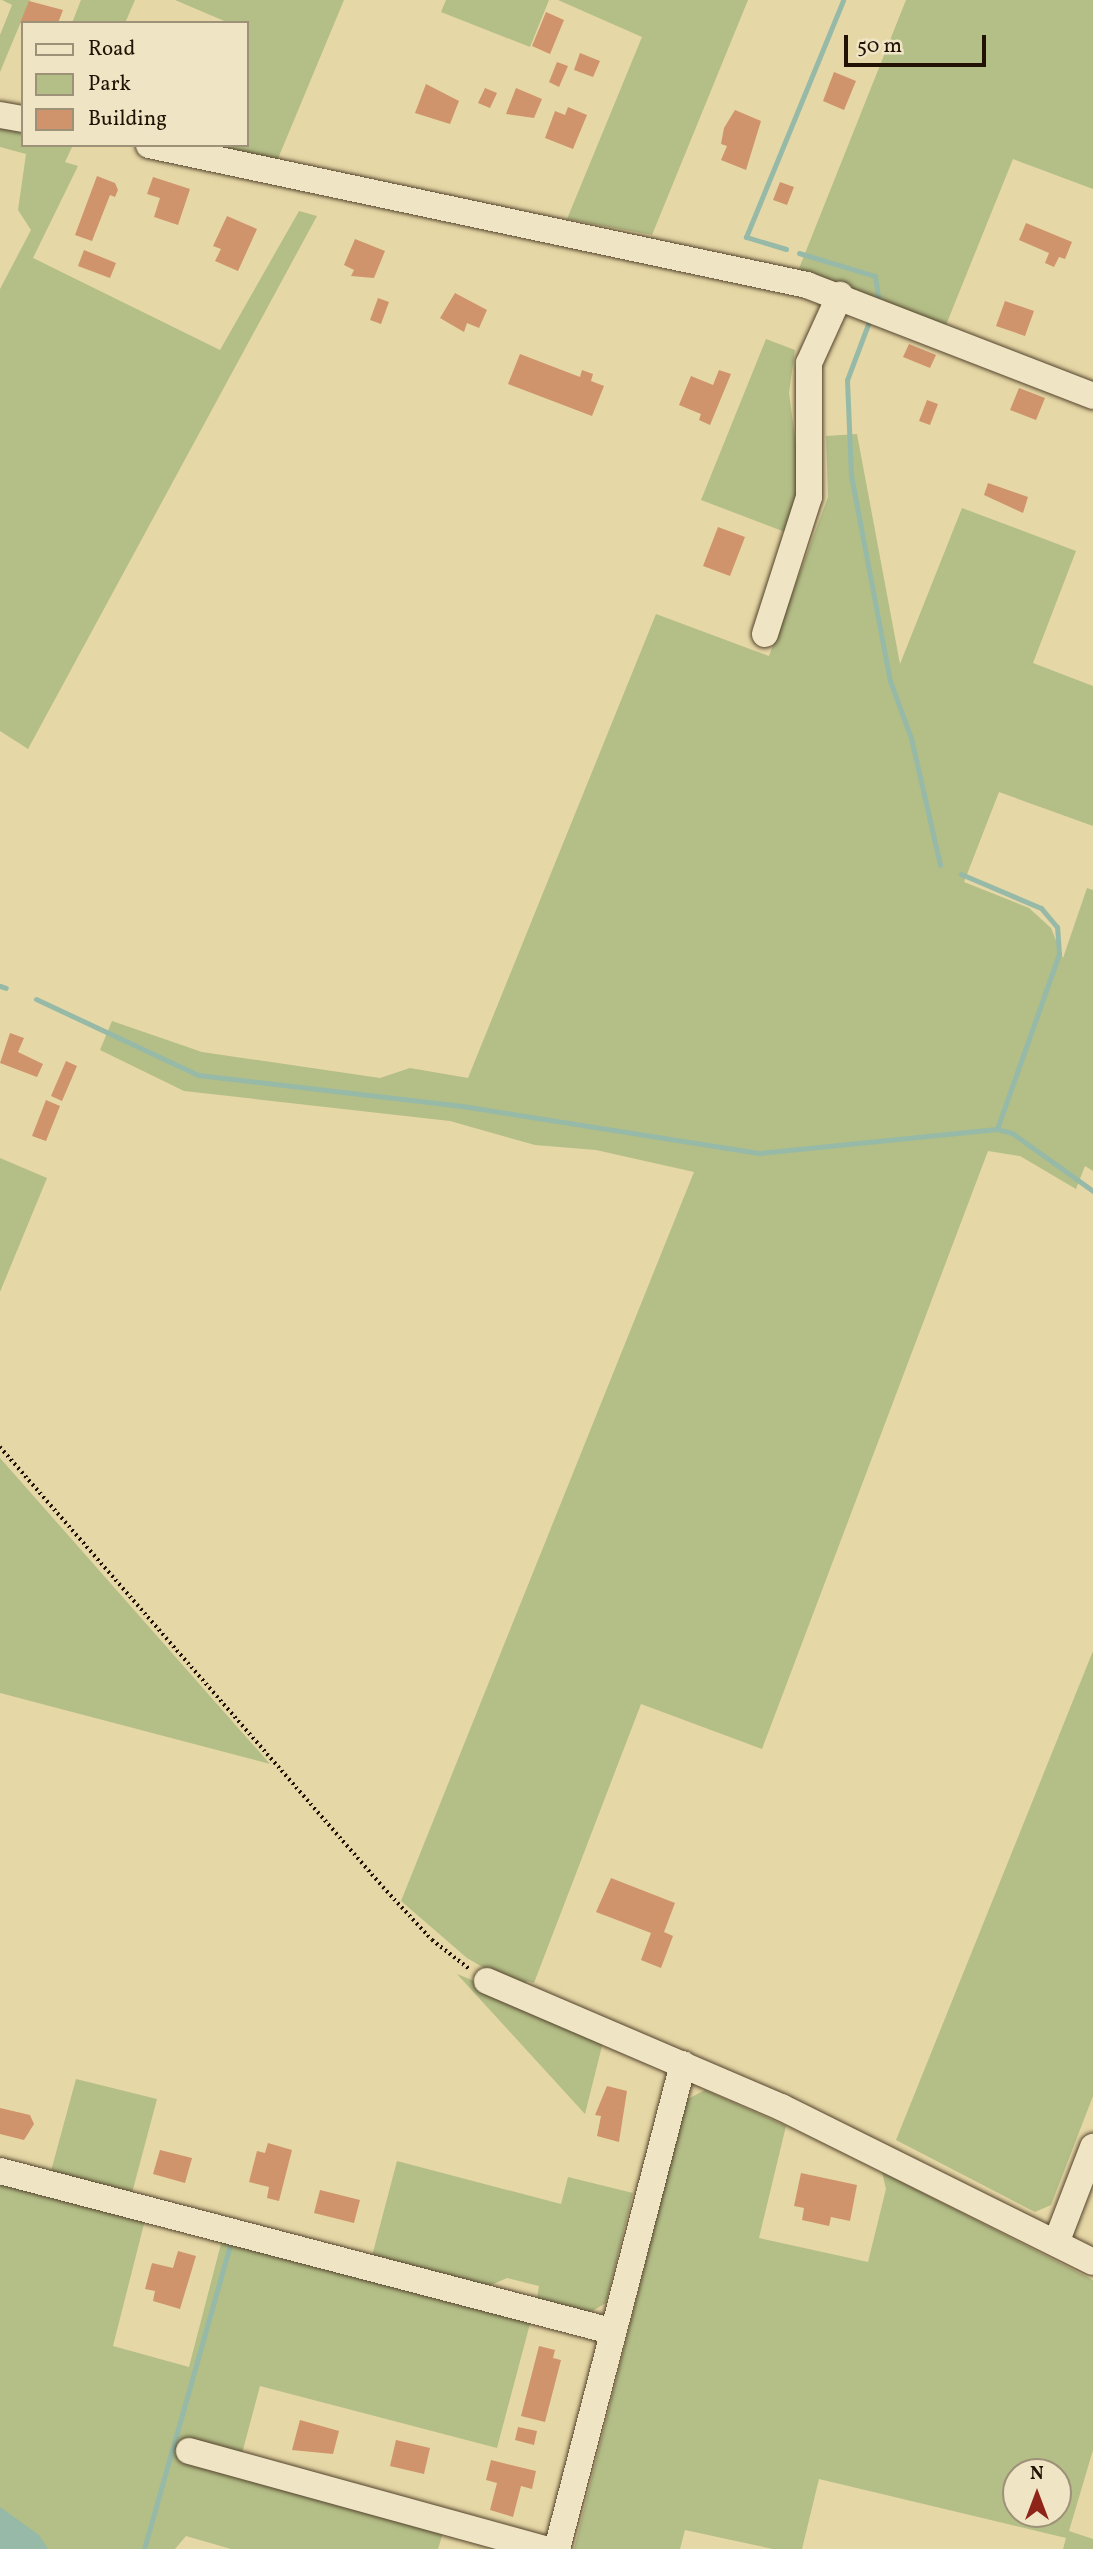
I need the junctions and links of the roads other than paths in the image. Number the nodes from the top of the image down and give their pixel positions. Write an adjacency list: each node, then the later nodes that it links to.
1 (0, 115): 2 (street)
2 (21, 119)
3 (159, 147): 4 (street)
4 (840, 295): 5 (street); 6 (street)
5 (1093, 396)
6 (765, 634)
7 (487, 1981): 8 (street)
8 (682, 2064): 11 (street); 13 (street)
9 (1093, 2147): 11 (street)
10 (0, 2171): 13 (street)
11 (1056, 2243): 12 (street)
12 (1093, 2262)
13 (611, 2331): 16 (street)
14 (189, 2451): 15 (street)
15 (547, 2549)
16 (557, 2549)

